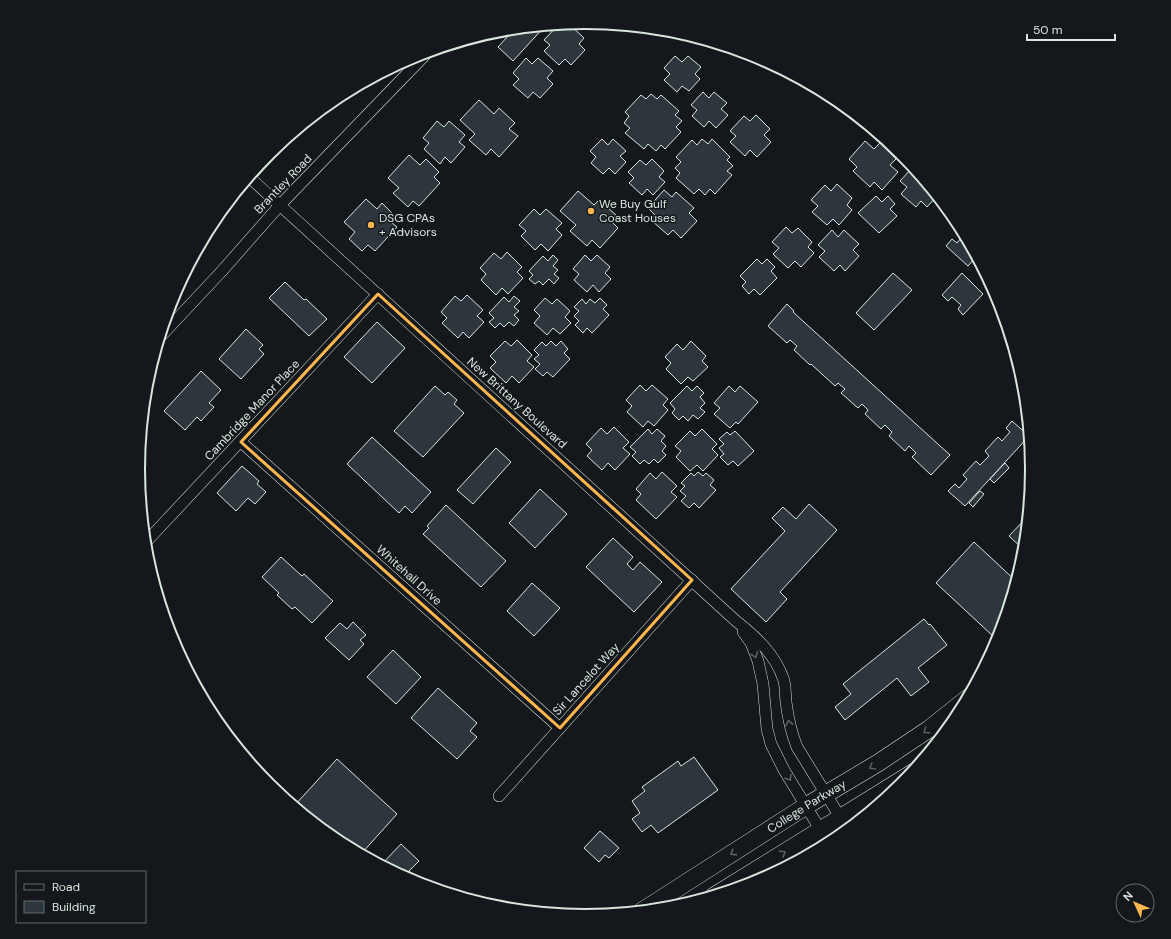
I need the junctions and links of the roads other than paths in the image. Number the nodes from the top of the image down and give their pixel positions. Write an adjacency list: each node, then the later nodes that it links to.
1 (418, 63): 3 (street, Brantley Road)
2 (253, 180): 3 (street, New Brittany Boulevard)
3 (280, 205): 4 (street, New Brittany Boulevard); 5 (street, Brantley Road)
4 (378, 294): 6 (street, Cambridge Manor Place); 8 (street, New Brittany Boulevard)
5 (168, 329)
6 (241, 442): 7 (street, Cambridge Manor Place); 11 (street, Whitehall Drive)
7 (150, 537)
8 (692, 580): 9 (street, New Brittany Boulevard); 11 (street, Sir Lancelot Way)
9 (736, 621): 12 (street, New Brittany Boulevard, one-way to 9); 15 (street, New Brittany Boulevard, one-way to 15)
10 (956, 707): 12 (main road, College Parkway, one-way to 12)
11 (560, 728): 13 (street, Sir Lancelot Way)
12 (825, 795): 15 (main road, College Parkway); 16 (street, New Brittany Boulevard)
13 (499, 796)
14 (880, 797): 16 (main road)
15 (806, 806): 17 (street, New Brittany Boulevard); 20 (main road, College Parkway, one-way to 20)
16 (844, 824): 17 (main road)
17 (819, 831): 18 (street, New Brittany Boulevard); 19 (main road, one-way to 17)
18 (825, 839)
19 (732, 885)
20 (654, 904)

